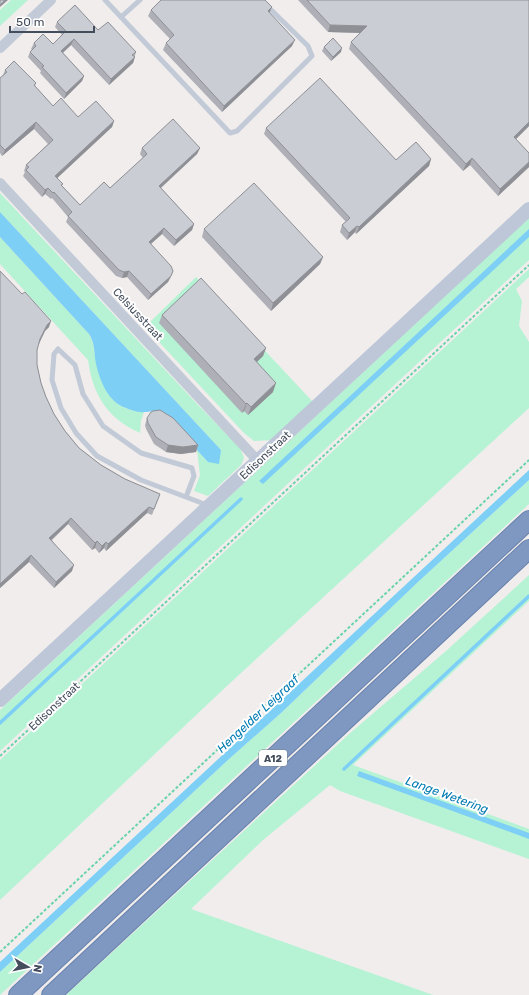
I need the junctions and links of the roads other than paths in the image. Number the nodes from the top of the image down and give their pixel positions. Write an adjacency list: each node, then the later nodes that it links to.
1 (51, 0): 6 (street)
2 (106, 0): 5 (lane)
3 (140, 0): 5 (lane)
4 (261, 0): 5 (lane)
5 (121, 17)
6 (0, 48)
7 (0, 183): 9 (street, Celsiusstraat)
8 (529, 209): 9 (street, Edisonstraat)
9 (258, 461): 11 (street, Edisonstraat)
10 (186, 497): 10 (lane); 11 (lane)
11 (210, 506): 14 (street, Edisonstraat)
12 (529, 520): 15 (highway, A12)
13 (529, 549): 16 (highway, A12)
14 (0, 700)
15 (18, 995)
16 (51, 995)

